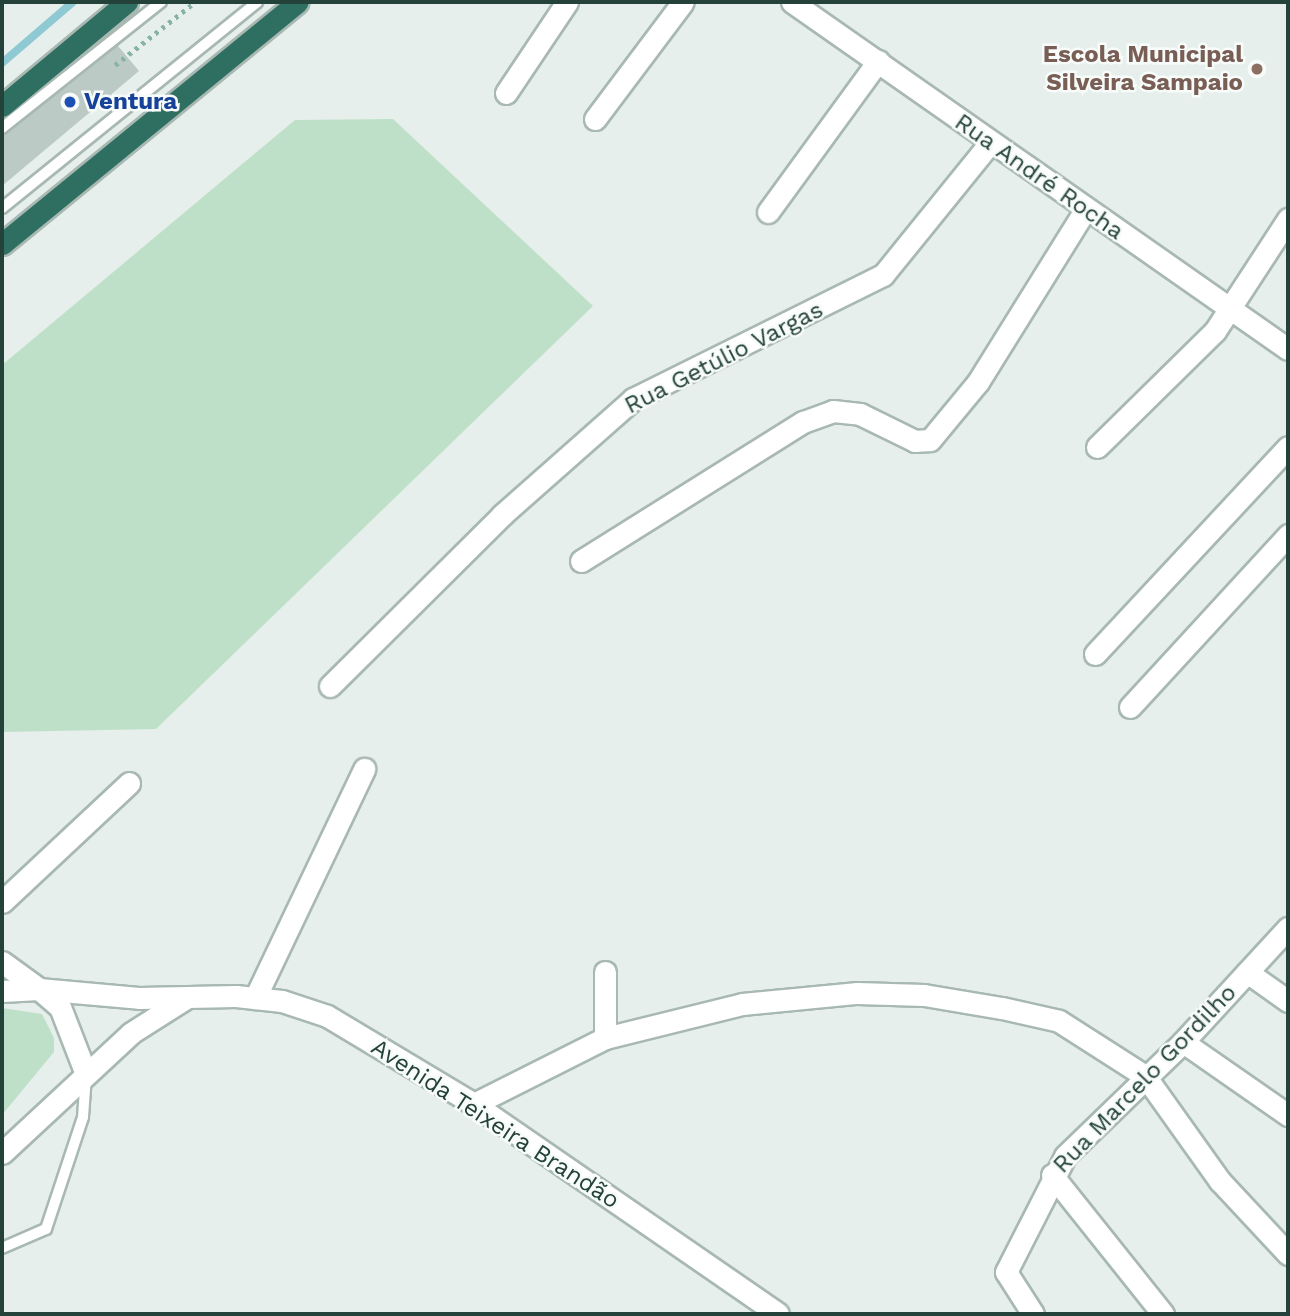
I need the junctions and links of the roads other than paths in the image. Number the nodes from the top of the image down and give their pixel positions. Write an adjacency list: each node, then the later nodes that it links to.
1 (127, 2): 10 (highway)
2 (160, 2): 12 (lane)
3 (257, 2): 14 (lane)
4 (298, 2): 18 (highway)
5 (566, 2): 9 (street)
6 (683, 2): 11 (street)
7 (792, 2): 8 (street, Rua André Rocha)
8 (878, 61): 13 (street, Rua André Rocha); 16 (street)
9 (506, 93)
10 (2, 106)
11 (595, 119)
12 (2, 128)
13 (990, 143): 15 (street, Rua André Rocha); 26 (street, Rua Getúlio Vargas)
14 (2, 208)
15 (1086, 210): 19 (street, Rua André Rocha); 24 (street)
16 (768, 212)
17 (1288, 219): 19 (street)
18 (2, 244)
19 (1229, 307): 20 (street, Rua André Rocha); 21 (street)
20 (1288, 349)
21 (1097, 447)
22 (1288, 447): 25 (street)
23 (1288, 535): 27 (street)
24 (581, 561)
25 (1095, 654)
26 (330, 686)
27 (1130, 708)
28 (364, 769): 38 (street)
29 (129, 783): 30 (street)
30 (2, 902)
31 (1288, 928): 34 (street, Rua Marcelo Gordilho)
32 (2, 962): 35 (street)
33 (605, 972): 40 (street)
34 (1247, 972): 39 (street); 41 (street, Rua Marcelo Gordilho)
35 (39, 989): 36 (street, Avenida Teixeira Brandão); 37 (street, Avenida Teixeira Brandão); 42 (street)
36 (2, 990)
37 (188, 998): 38 (street, Avenida Teixeira Brandão); 42 (street)
38 (255, 998): 44 (street, Avenida Teixeira Brandão)
39 (1288, 1001)
40 (605, 1038): 43 (street); 44 (street)
41 (1183, 1042): 43 (street, Rua Marcelo Gordilho); 45 (street)
42 (86, 1074): 46 (street); 48 (lane)
43 (1145, 1076): 47 (street, Rua Marcelo Gordilho); 49 (street)
44 (474, 1104): 50 (street, Avenida Teixeira Brandão)
45 (1288, 1115)
46 (2, 1153)
47 (1052, 1175): 51 (street, Rua Marcelo Gordilho); 52 (street)
48 (2, 1248)
49 (1288, 1254)
50 (778, 1314)
51 (1033, 1314)
52 (1163, 1314)

